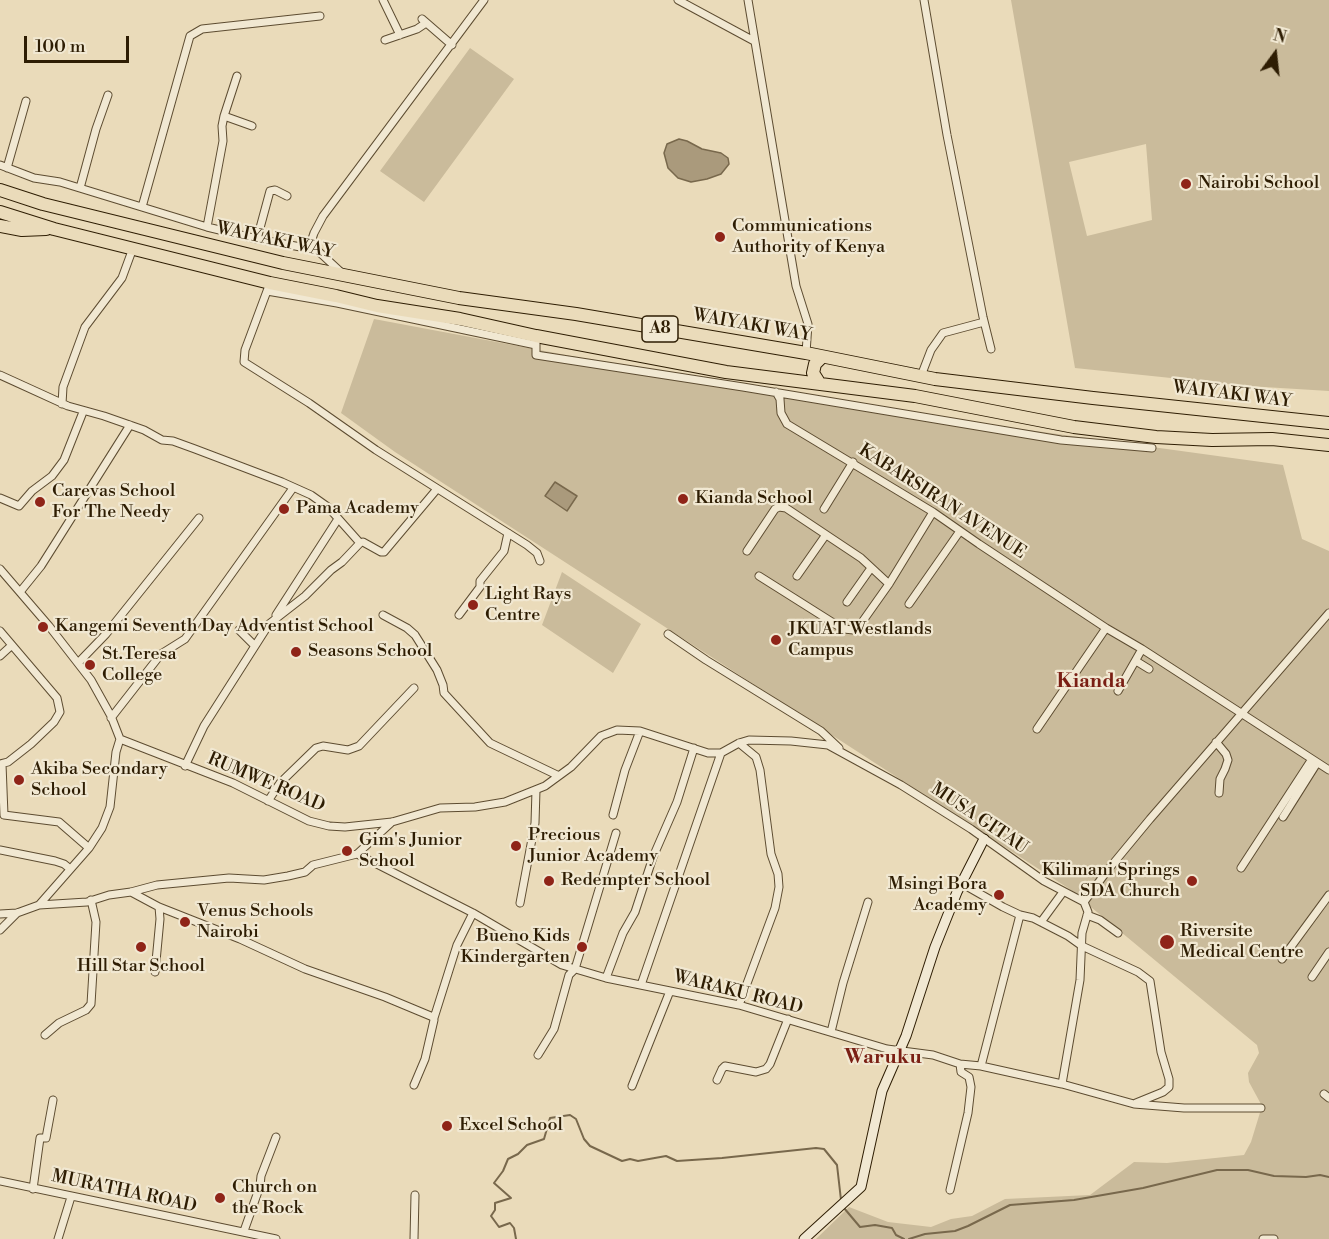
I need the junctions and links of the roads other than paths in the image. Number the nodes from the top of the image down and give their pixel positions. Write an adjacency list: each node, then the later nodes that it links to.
1 (383, 0): 7 (street)
2 (484, 0): 10 (street)
3 (678, 0): 9 (street)
4 (748, 0): 9 (street)
5 (924, 0): 30 (street)
6 (320, 16): 20 (street)
7 (400, 35): 8 (street); 10 (street)
8 (385, 40)
9 (754, 41): 33 (street)
10 (452, 45): 27 (street)
11 (237, 76): 14 (street)
12 (108, 95): 17 (street)
13 (26, 101): 16 (street)
14 (224, 116): 15 (street); 23 (street)
15 (252, 126)
16 (3, 166): 17 (street)
17 (80, 188): 20 (street)
18 (0, 190): 28 (highway, WAIYAKI WAY / A8)
19 (287, 195): 25 (street)
20 (142, 207): 23 (street)
21 (0, 212): 24 (highway, A8)
22 (0, 226): 24 (highway, A8)
23 (207, 227): 25 (street)
24 (54, 229): 26 (highway, A8)
25 (257, 239): 27 (street)
26 (133, 248): 29 (highway, A8); 41 (street)
27 (317, 250): 28 (street)
28 (343, 274): 33 (highway, WAIYAKI WAY / A8)
29 (269, 287): 31 (highway, A8); 49 (street)
30 (984, 322): 32 (street); 36 (street)
31 (536, 341): 37 (highway, A8); 39 (street)
32 (991, 349)
33 (806, 353): 34 (highway, WAIYAKI WAY / A8)
34 (822, 357): 36 (highway, WAIYAKI WAY / A8); 38 (highway)
35 (0, 375): 41 (street)
36 (924, 377): 40 (highway); 43 (highway, WAIYAKI WAY / A8)
37 (778, 378): 38 (highway, A8); 39 (street)
38 (820, 384): 40 (highway, A8)
39 (776, 392): 46 (street); 47 (street, KABARSIRAN AVENUE)
40 (923, 398): 45 (highway, A8)
41 (62, 404): 42 (street)
42 (84, 412): 44 (street); 50 (street)
43 (1329, 423)
44 (130, 425): 48 (street); 66 (street)
45 (1329, 445)
46 (1152, 448)
47 (853, 462): 51 (street); 52 (street, KABARSIRAN AVENUE)
48 (293, 488): 54 (street); 87 (street)
49 (437, 489): 56 (street); 58 (street)
50 (0, 498)
51 (824, 509)
52 (933, 512): 55 (street, KABARSIRAN AVENUE); 65 (street)
53 (199, 518): 82 (street)
54 (338, 519): 58 (street); 72 (street)
55 (960, 531): 68 (street); 73 (street, KABARSIRAN AVENUE)
56 (508, 533): 60 (street); 71 (street)
57 (825, 536): 59 (street); 61 (street); 64 (street)
58 (360, 543): 72 (street)
59 (747, 551)
60 (540, 561)
61 (871, 568): 65 (street); 67 (street)
62 (0, 569): 66 (street)
63 (759, 576): 65 (street)
64 (797, 576)
65 (889, 584)
66 (20, 592): 82 (street)
67 (847, 602)
68 (909, 604)
69 (1329, 613): 86 (street)
70 (383, 615): 100 (street)
71 (459, 615)
72 (273, 620): 78 (street)
73 (1106, 628): 79 (street, KABARSIRAN AVENUE); 88 (street)
74 (239, 630): 78 (street)
75 (0, 631): 77 (street)
76 (668, 633): 94 (street)
77 (12, 645): 80 (street); 97 (street)
78 (255, 646): 98 (street)
79 (1142, 649): 81 (street); 86 (street, KABARSIRAN AVENUE)
80 (0, 656)
81 (1136, 661): 83 (street); 85 (street)
82 (78, 663): 87 (street)
83 (1149, 669)
84 (414, 688): 103 (street)
85 (1118, 691)
86 (1242, 712): 91 (street); 96 (street, KABARSIRAN AVENUE)
87 (111, 718): 90 (street)
88 (1037, 729)
89 (640, 731): 93 (street); 100 (street); 104 (street)
90 (120, 739): 98 (street, RUMWE ROAD); 109 (street)
91 (1216, 742): 102 (street); 120 (street)
92 (739, 743): 94 (street, MUSA GITAU); 95 (street, MUSA GITAU); 141 (street)
93 (694, 748): 95 (street); 138 (street)
94 (843, 752): 108 (street, MUSA GITAU)
95 (721, 753): 139 (street)
96 (1315, 761): 99 (street, KABARSIRAN AVENUE); 105 (street); 113 (street)
97 (1, 764): 109 (street)
98 (185, 766): 103 (street, RUMWE ROAD)
99 (1329, 770)
100 (557, 775): 101 (street, RUMWE ROAD)
101 (536, 790): 106 (street, RUMWE ROAD); 121 (street)
102 (1219, 793)
103 (268, 801): 106 (street, RUMWE ROAD)
104 (613, 814)
105 (1283, 818)
106 (392, 822): 111 (street)
107 (616, 833): 135 (street)
108 (984, 839): 114 (street); 116 (street, MUSA GITAU)
109 (88, 848): 112 (street)
110 (0, 850): 112 (street)
111 (357, 854): 115 (street); 125 (street, WARAKU ROAD)
112 (69, 868): 122 (street)
113 (1241, 868)
114 (961, 883): 127 (street); 146 (street)
115 (131, 892): 118 (street); 123 (street)
116 (1063, 892): 120 (street, MUSA GITAU); 129 (street)
117 (1329, 895): 134 (street)
118 (91, 900): 122 (street); 145 (street)
119 (868, 902): 144 (street)
120 (1084, 902): 128 (street)
121 (520, 903)
122 (39, 905): 124 (street)
123 (159, 907): 136 (street); 142 (street)
124 (17, 913): 126 (street); 130 (street)
125 (473, 913): 135 (street, WARAKU ROAD); 142 (street)
126 (0, 914)
127 (1020, 915): 129 (street); 149 (street)
128 (1087, 915): 131 (street); 132 (street)
129 (1041, 922): 132 (street)
130 (0, 930)
131 (1118, 933)
132 (1082, 946): 151 (street); 155 (street)
133 (1329, 951): 137 (street)
134 (1282, 959)
135 (575, 969): 138 (street, WARAKU ROAD); 147 (street)
136 (155, 972)
137 (1312, 977)
138 (606, 978): 139 (street, WARAKU ROAD)
139 (641, 985): 140 (street, WARAKU ROAD)
140 (670, 991): 141 (street, WARAKU ROAD); 153 (street)
141 (739, 1005): 143 (street, WARAKU ROAD)
142 (434, 1018): 152 (street)
143 (788, 1019): 144 (street, WARAKU ROAD); 150 (street)
144 (831, 1032): 146 (street, WARAKU ROAD)
145 (45, 1035)
146 (899, 1050): 148 (street, WARAKU ROAD); 167 (street)
147 (538, 1055)
148 (960, 1064): 149 (street, WARAKU ROAD); 160 (street)
149 (981, 1066): 151 (street, WARAKU ROAD)
150 (717, 1080)
151 (1062, 1083): 155 (street, WARAKU ROAD)
152 (414, 1085)
153 (632, 1086)
154 (53, 1100): 159 (street)
155 (1134, 1104): 156 (street, WARAKU ROAD)
156 (1261, 1108)
157 (276, 1137): 163 (street)
158 (0, 1181): 159 (street, MURATHA ROAD)
159 (33, 1189): 162 (street, MURATHA ROAD)
160 (950, 1190)
161 (415, 1195): 166 (street)
162 (71, 1197): 163 (street, MURATHA ROAD); 164 (street)
163 (244, 1232): 165 (street, MURATHA ROAD)
164 (58, 1239)
165 (276, 1239)
166 (414, 1239)
167 (804, 1239)
168 (1263, 1239): 169 (street)
169 (1274, 1239)

